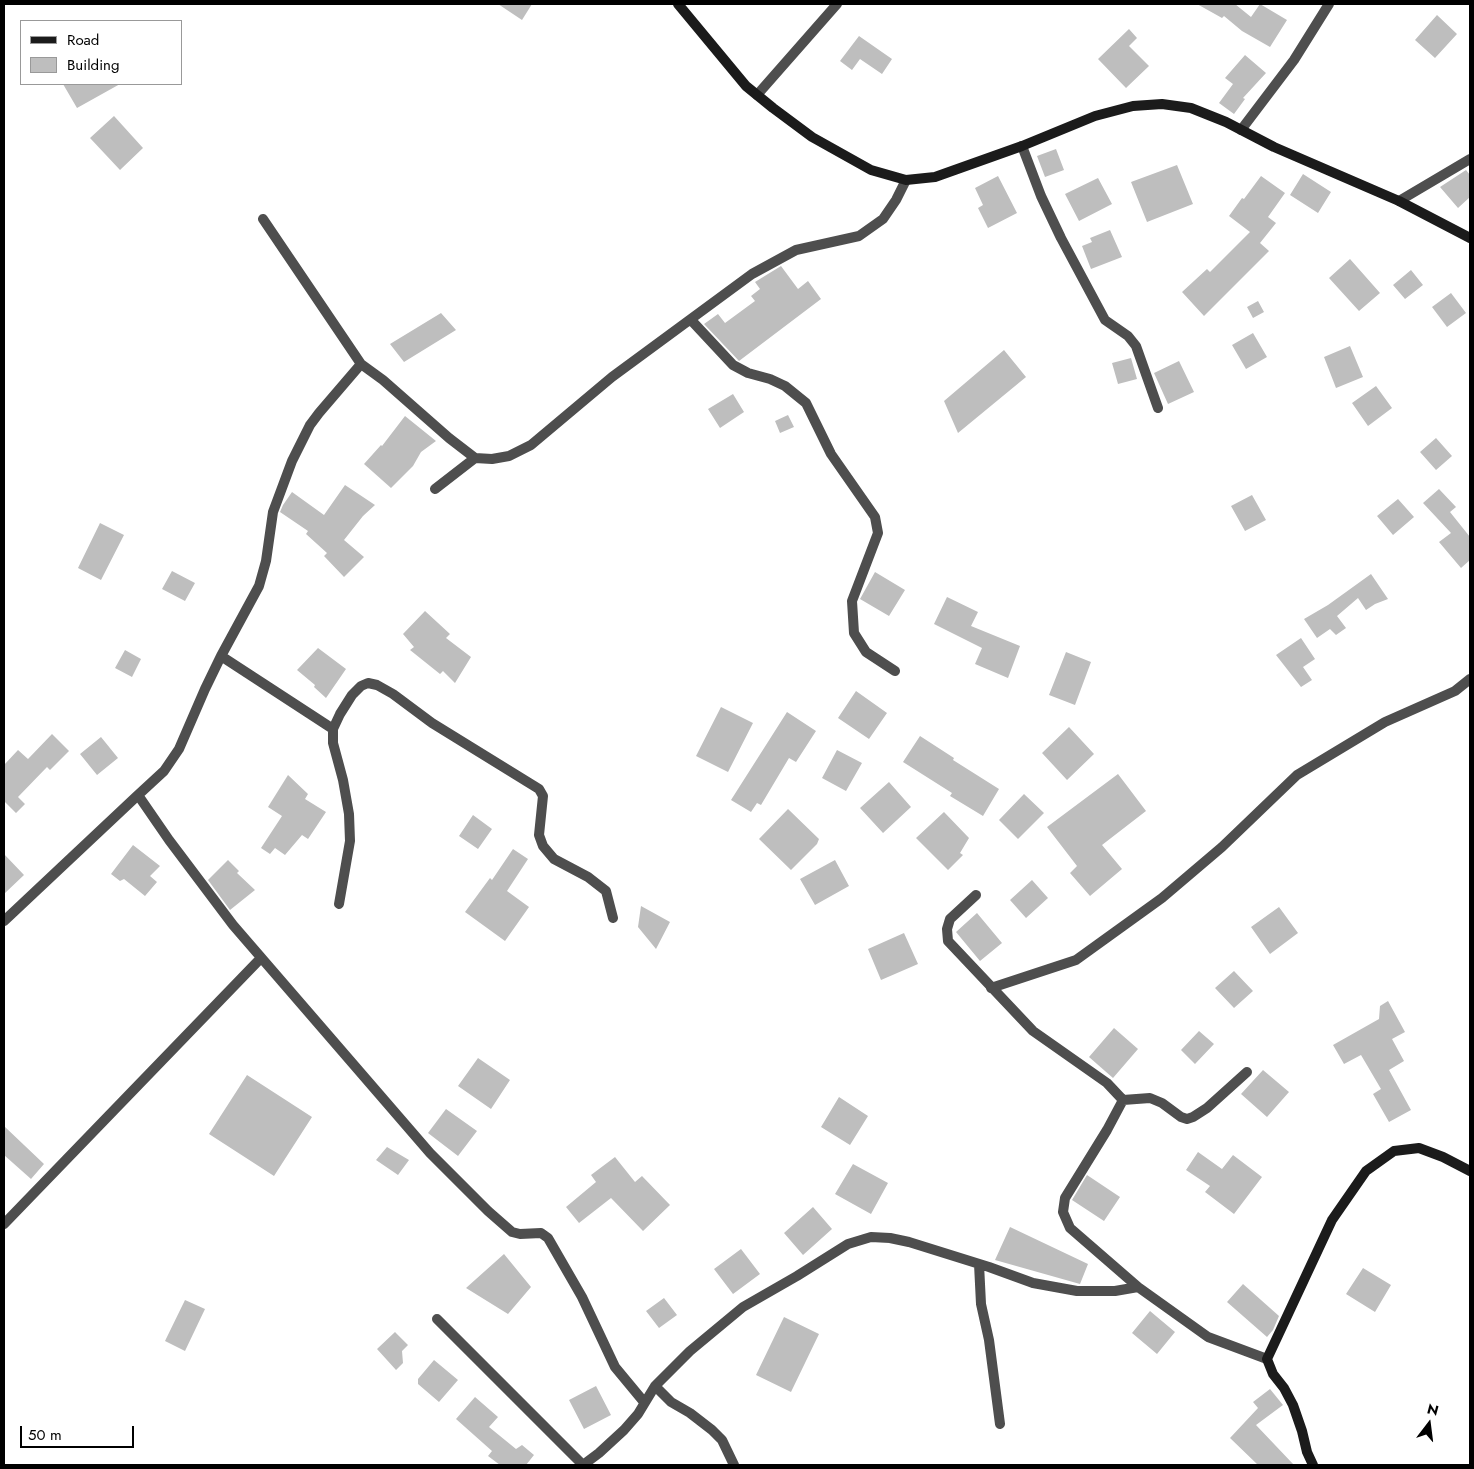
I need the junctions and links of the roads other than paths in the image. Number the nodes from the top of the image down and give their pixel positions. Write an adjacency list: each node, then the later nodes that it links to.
1 (678, 4): 4 (street)
2 (837, 4): 4 (street)
3 (1329, 4): 5 (street)
4 (757, 95): 8 (street)
5 (1241, 130): 6 (street); 9 (street)
6 (1022, 146): 8 (street); 14 (street)
7 (1470, 159): 9 (street)
8 (906, 180): 12 (street)
9 (1399, 201): 11 (street)
10 (263, 220): 13 (street)
11 (1470, 238)
12 (691, 320): 15 (street); 18 (street)
13 (361, 364): 15 (street); 17 (street)
14 (1158, 408)
15 (475, 458): 16 (street)
16 (435, 489)
17 (221, 656): 20 (street); 21 (street)
18 (895, 671)
19 (1470, 679): 27 (street)
20 (333, 729): 23 (street); 24 (street)
21 (138, 795): 25 (street); 26 (street)
22 (976, 895): 27 (street)
23 (339, 904)
24 (613, 918)
25 (4, 921)
26 (262, 958): 31 (street); 37 (street)
27 (991, 988): 29 (street)
28 (1247, 1072): 29 (street)
29 (1123, 1100): 33 (street)
30 (1470, 1172): 35 (street)
31 (4, 1224)
32 (979, 1264): 33 (street); 36 (street); 38 (street)
33 (1138, 1287): 35 (street)
34 (437, 1319): 39 (street)
35 (1267, 1360): 41 (street)
36 (655, 1386): 37 (street); 40 (street)
37 (644, 1402): 39 (street)
38 (1000, 1424)
39 (583, 1465)
40 (734, 1465)
41 (1313, 1465)

